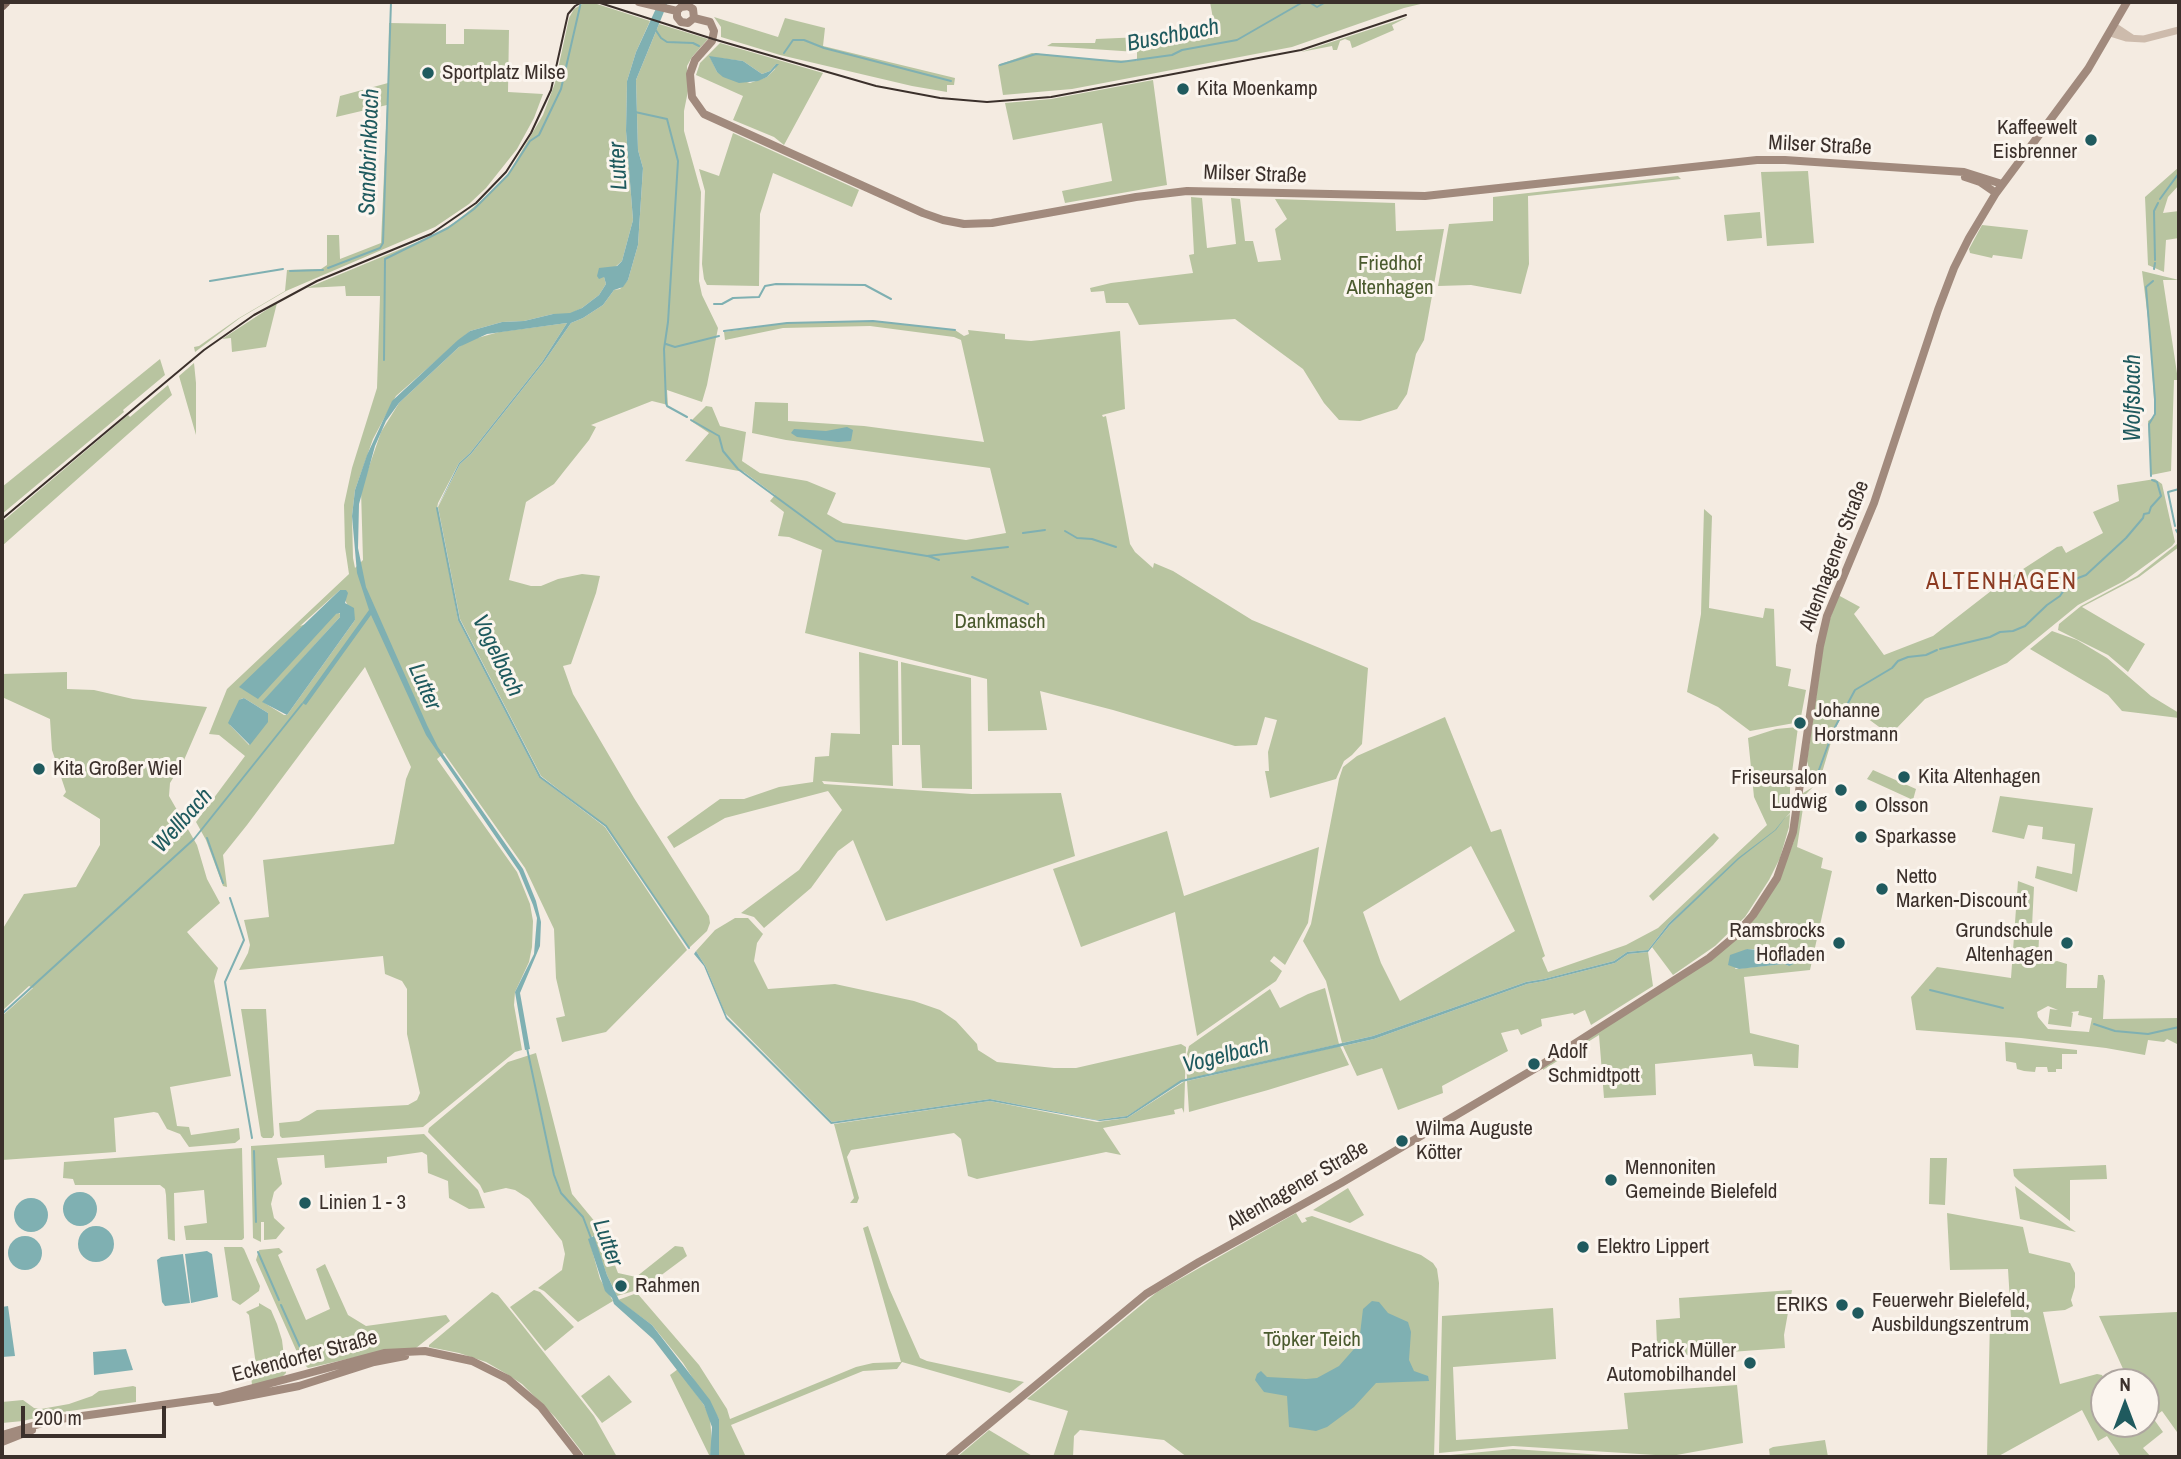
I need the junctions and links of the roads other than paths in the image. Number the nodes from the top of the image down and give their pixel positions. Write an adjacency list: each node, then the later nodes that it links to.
1 (6, 2): 5 (main road)
2 (639, 2): 6 (main road)
3 (2127, 2): 8 (main road, Altenhagener Straße)
4 (689, 4): 6 (main road); 7 (main road)
5 (2, 6)
6 (675, 11): 7 (main road)
7 (694, 18): 10 (main road, Milser Straße)
8 (2112, 30): 9 (street); 11 (main road, Altenhagener Straße)
9 (2179, 30)
10 (1950, 172): 11 (main road, Milser Straße); 12 (main road, Milser Straße)
11 (2002, 184): 12 (main road, Altenhagener Straße)
12 (1996, 193): 17 (main road, Altenhagener Straße)
13 (2, 1435): 16 (main road, Eckendorfer Straße)
14 (2, 1442): 15 (main road, Eckendorfer Straße)
15 (573, 1457)
16 (580, 1457)
17 (949, 1457)

